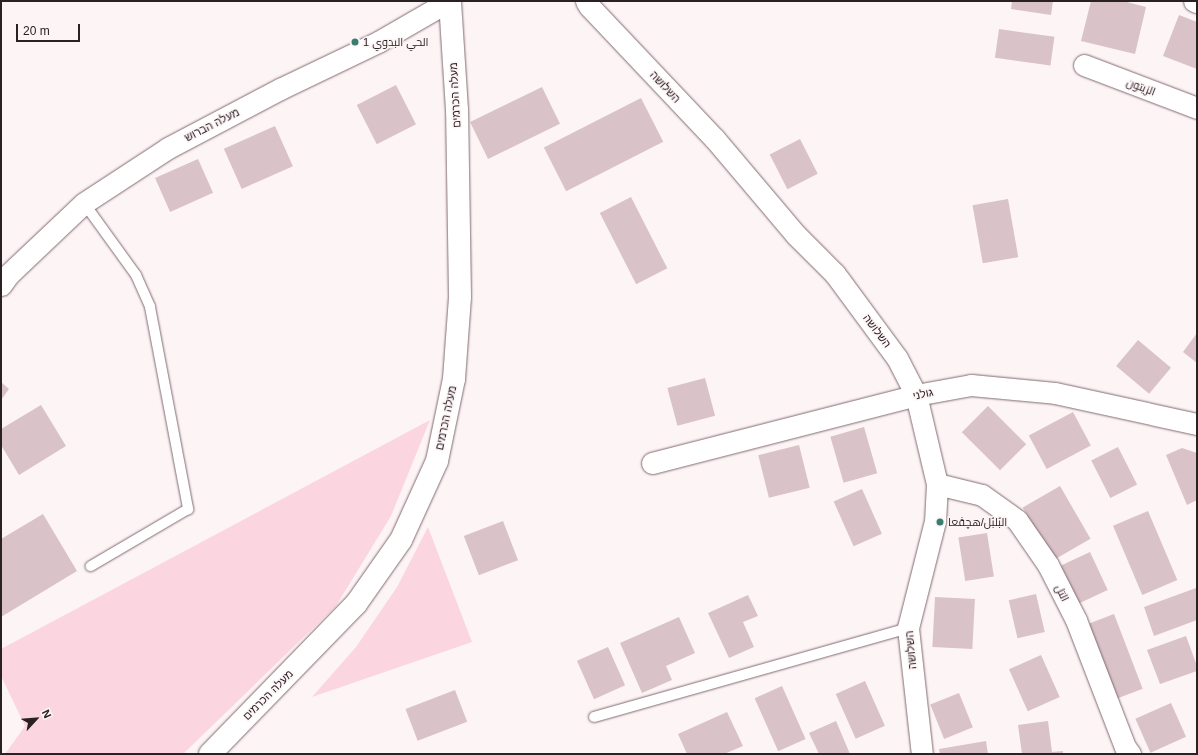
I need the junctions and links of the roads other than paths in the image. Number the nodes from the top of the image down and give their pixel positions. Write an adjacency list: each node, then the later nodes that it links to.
1 (450, 1): 5 (street, מעלה הברוש); 14 (street, מעלה הכרמים)
2 (586, 1): 7 (street, השלושה)
3 (1084, 65): 4 (street, الزيتون)
4 (1197, 108)
5 (84, 203): 6 (street, מעלה הברוש); 11 (lane)
6 (1, 285)
7 (916, 395): 8 (street, גולני); 9 (street, גולני); 10 (street, השלושה)
8 (1197, 424)
9 (652, 463)
10 (937, 484): 12 (street, השלושה); 16 (street, التل)
11 (91, 566)
12 (908, 628): 13 (lane); 15 (street, השלושה)
13 (594, 717)
14 (210, 754)
15 (922, 754)
16 (1130, 754)

